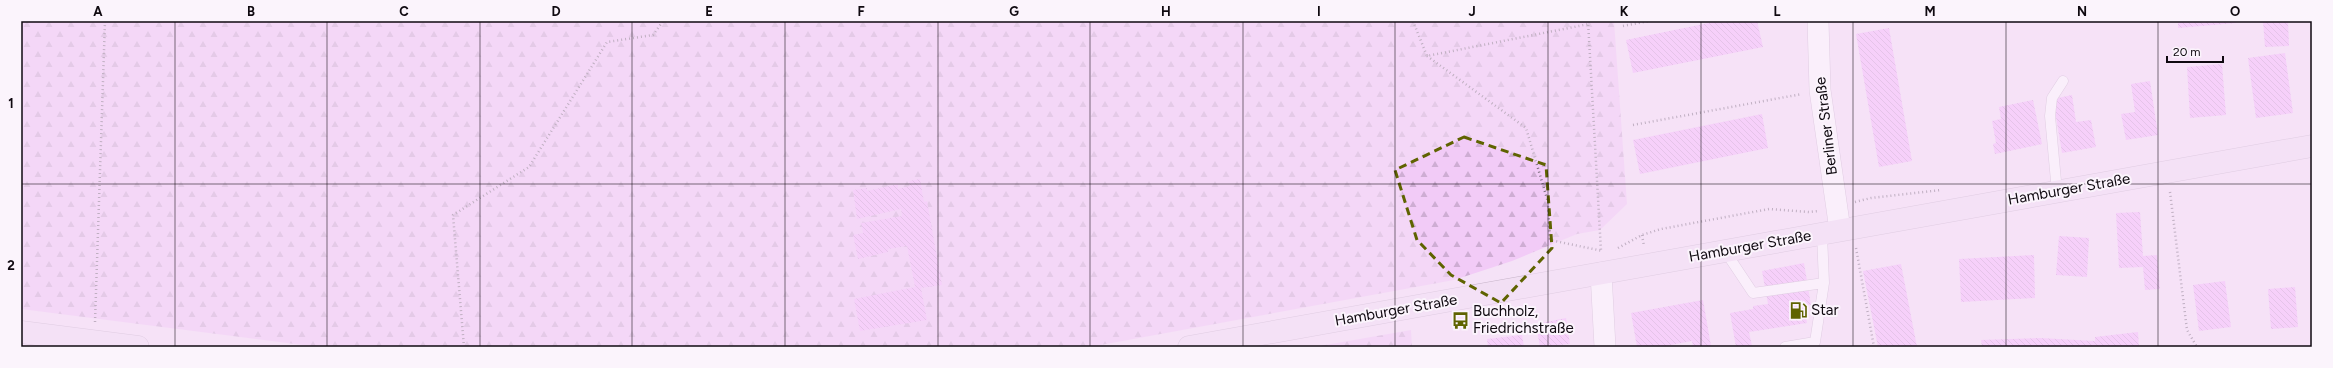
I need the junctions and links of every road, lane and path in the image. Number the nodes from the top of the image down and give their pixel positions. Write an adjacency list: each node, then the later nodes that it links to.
1 (106, 21): 21 (path)
2 (663, 21): 24 (path)
3 (1413, 21): 8 (path)
4 (1649, 21): 7 (path)
5 (1818, 21): 10 (street, Berliner Straße)
6 (1588, 22): 8 (path); 8 (path)
7 (1623, 26)
8 (1427, 56)
9 (2063, 81): 14 (lane)
10 (1820, 90): 11 (path); 15 (street, Berliner Straße)
11 (1633, 125)
12 (2312, 146): 13 (main road, Hamburger Straße)
13 (2168, 172): 14 (main road, Hamburger Straße); 29 (path)
14 (2057, 192): 15 (main road, Hamburger Straße)
15 (1831, 232): 17 (main road, Hamburger Straße); 19 (lane)
16 (1856, 247): 28 (path)
17 (1725, 251): 18 (main road, Hamburger Straße); 19 (lane)
18 (1601, 273): 22 (main road, Hamburger Straße); 26 (street)
19 (1824, 283): 27 (lane)
20 (21, 332): 21 (main road)
21 (95, 342): 23 (main road)
22 (1224, 344): 25 (main road, Hamburger Straße)
23 (138, 347)
24 (464, 347)
25 (1189, 347)
26 (1605, 347)
27 (1785, 347)
28 (1874, 347)
29 (2197, 347)

